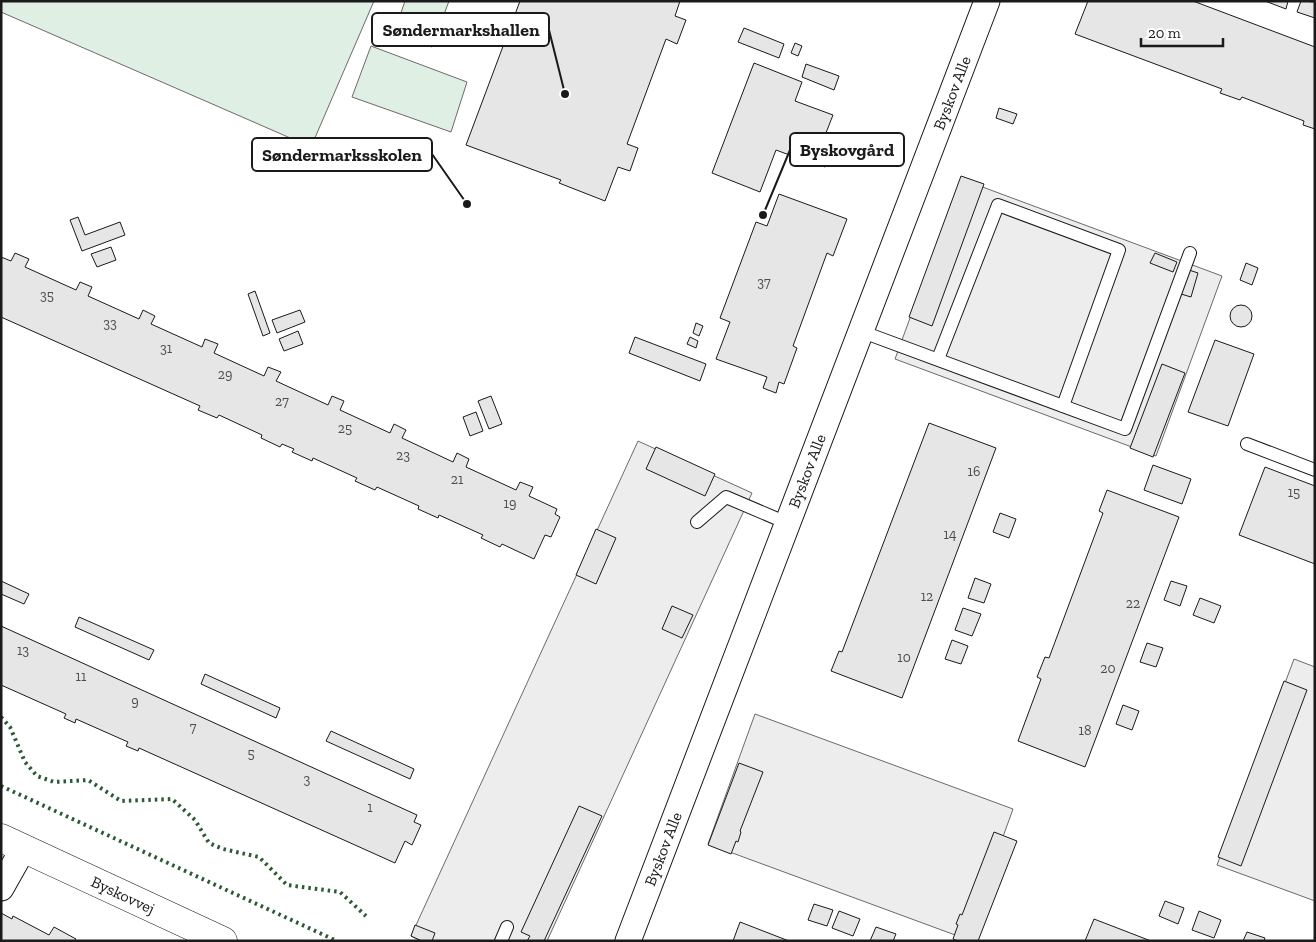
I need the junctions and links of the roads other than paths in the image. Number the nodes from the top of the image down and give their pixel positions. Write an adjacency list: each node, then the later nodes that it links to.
1 (987, 1): 3 (street, Byskov Alle)
2 (1190, 253): 5 (lane)
3 (860, 331): 4 (lane); 9 (street, Byskov Alle)
4 (938, 359): 5 (lane); 5 (lane)
5 (1063, 406)
6 (1247, 444): 7 (lane)
7 (1315, 470)
8 (697, 522): 9 (lane)
9 (787, 523): 15 (street, Byskov Alle)
10 (12, 844): 11 (street, Byskovvej); 13 (main road, Byskovvej)
11 (1, 888)
12 (507, 927): 14 (lane)
13 (223, 941)
14 (501, 941)
15 (628, 941)

